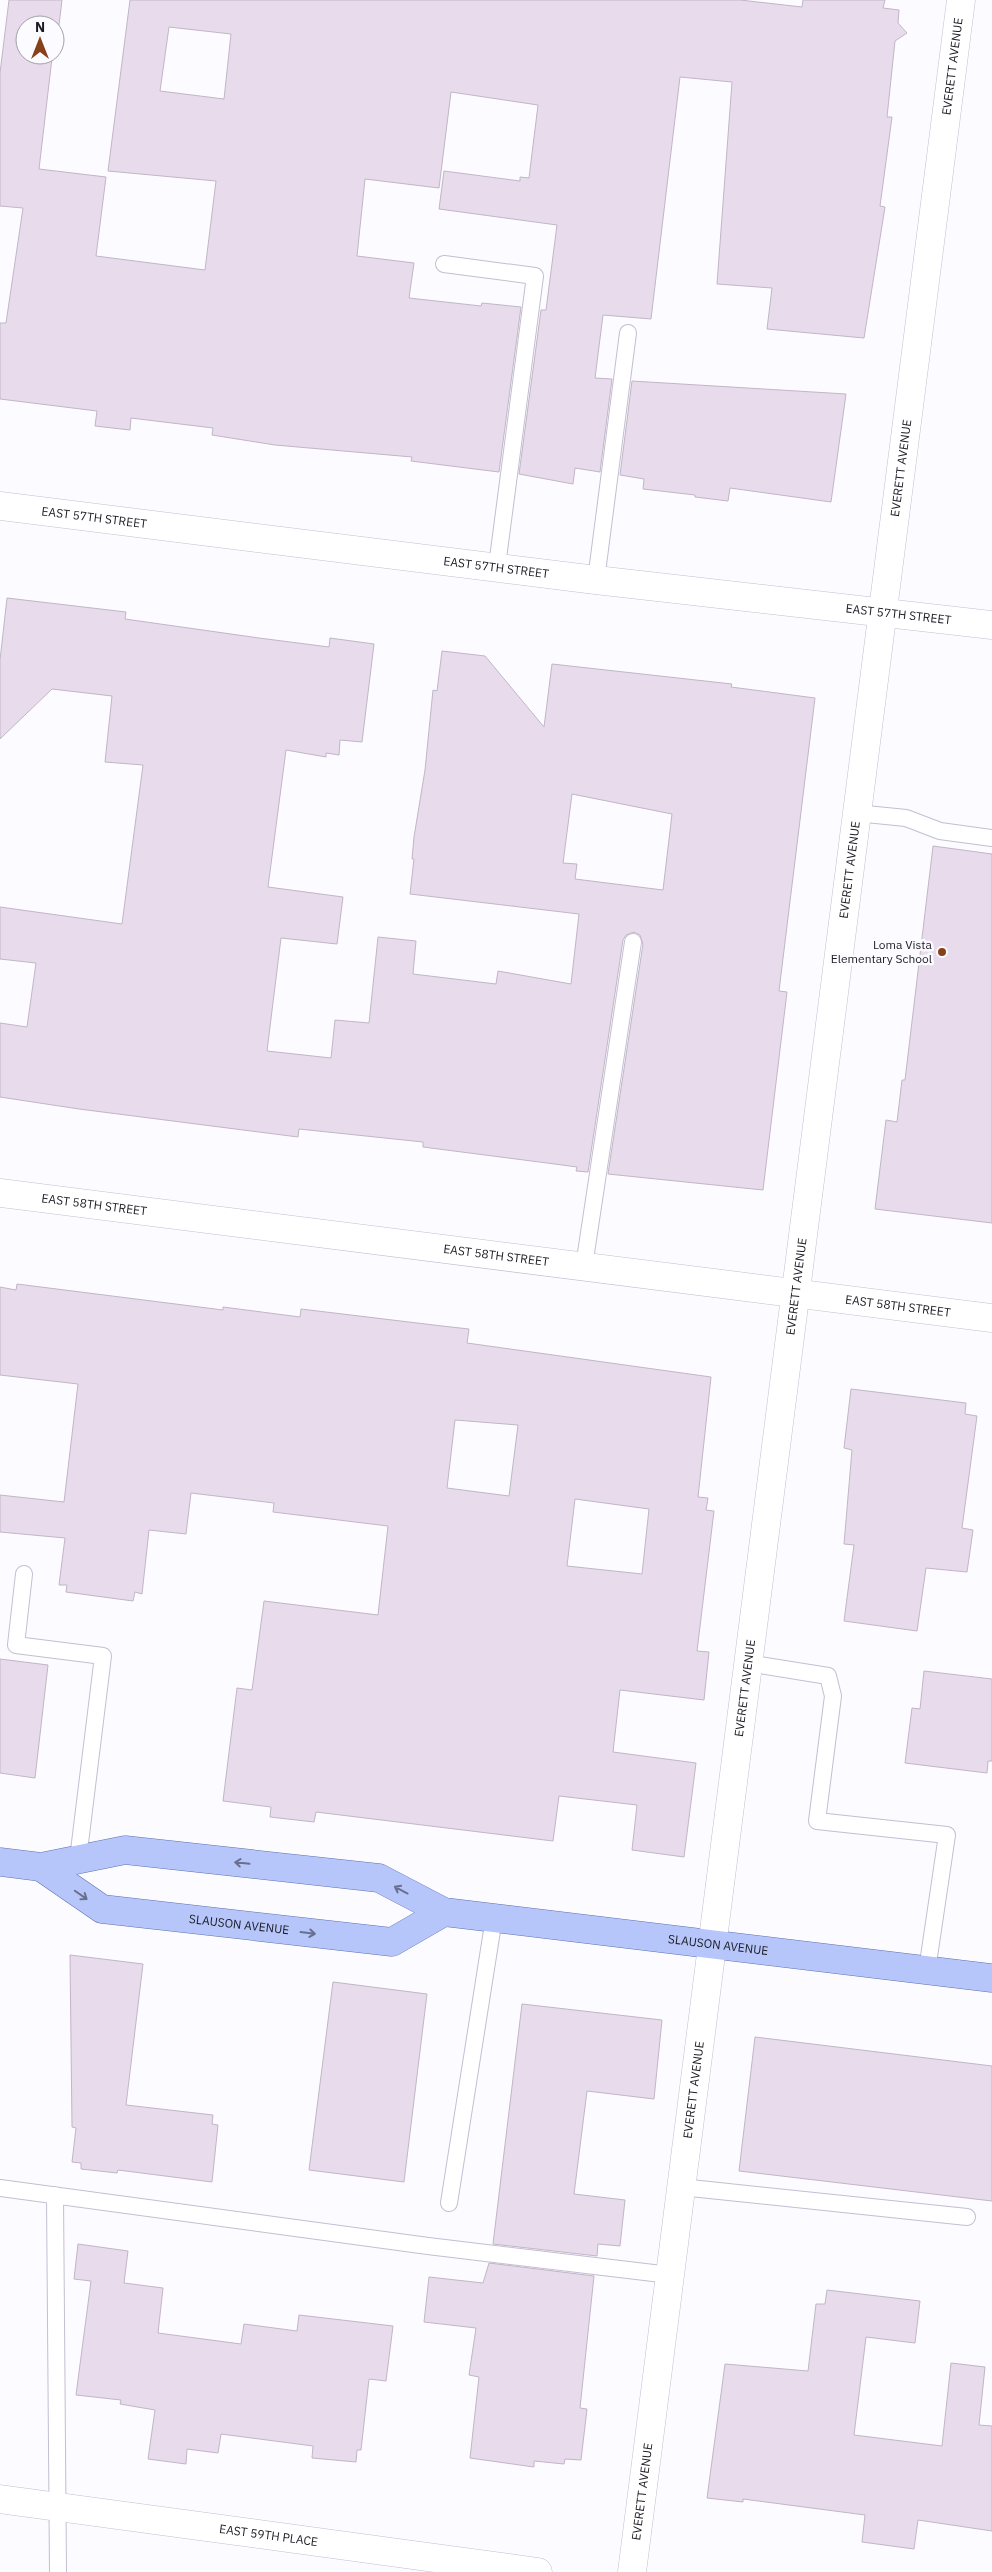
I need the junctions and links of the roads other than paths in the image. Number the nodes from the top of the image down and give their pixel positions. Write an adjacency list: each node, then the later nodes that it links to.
1 (961, 0): 7 (street, EVERETT AVENUE)
2 (444, 264): 5 (lane)
3 (628, 333): 6 (lane)
4 (0, 506): 5 (street, EAST 57TH STREET)
5 (497, 566): 6 (street, EAST 57TH STREET)
6 (596, 580): 7 (street, EAST 57TH STREET)
7 (882, 612): 8 (street, EAST 57TH STREET); 9 (street, EVERETT AVENUE)
8 (992, 625)
9 (856, 813): 10 (lane); 14 (street, EVERETT AVENUE)
10 (992, 838)
11 (633, 942): 13 (lane)
12 (0, 1193): 13 (street, EAST 58TH STREET)
13 (584, 1266): 14 (street, EAST 58TH STREET)
14 (795, 1294): 15 (street, EAST 58TH STREET); 17 (street, EVERETT AVENUE)
15 (992, 1318)
16 (24, 1574): 18 (lane)
17 (748, 1663): 23 (street, EVERETT AVENUE); 24 (lane)
18 (78, 1859): 20 (main road, SLAUSON AVENUE); 21 (main road, SLAUSON AVENUE, one-way to 18)
19 (0, 1862): 20 (main road, SLAUSON AVENUE)
20 (41, 1867): 21 (main road, SLAUSON AVENUE, one-way to 21)
21 (444, 1912): 22 (main road, SLAUSON AVENUE)
22 (494, 1918): 23 (main road, SLAUSON AVENUE); 29 (lane)
23 (712, 1944): 24 (main road, SLAUSON AVENUE); 26 (street, EVERETT AVENUE)
24 (926, 1970): 25 (main road, SLAUSON AVENUE)
25 (992, 1978)
26 (680, 2187): 30 (lane); 31 (street, EVERETT AVENUE)
27 (0, 2188): 28 (lane)
28 (55, 2195): 31 (lane); 33 (lane)
29 (449, 2203)
30 (967, 2218)
31 (670, 2275): 36 (street, EVERETT AVENUE)
32 (0, 2499): 33 (street, EAST 59TH PLACE)
33 (58, 2506): 34 (lane); 35 (street, EAST 59TH PLACE)
34 (58, 2572)
35 (538, 2572)
36 (632, 2572)

